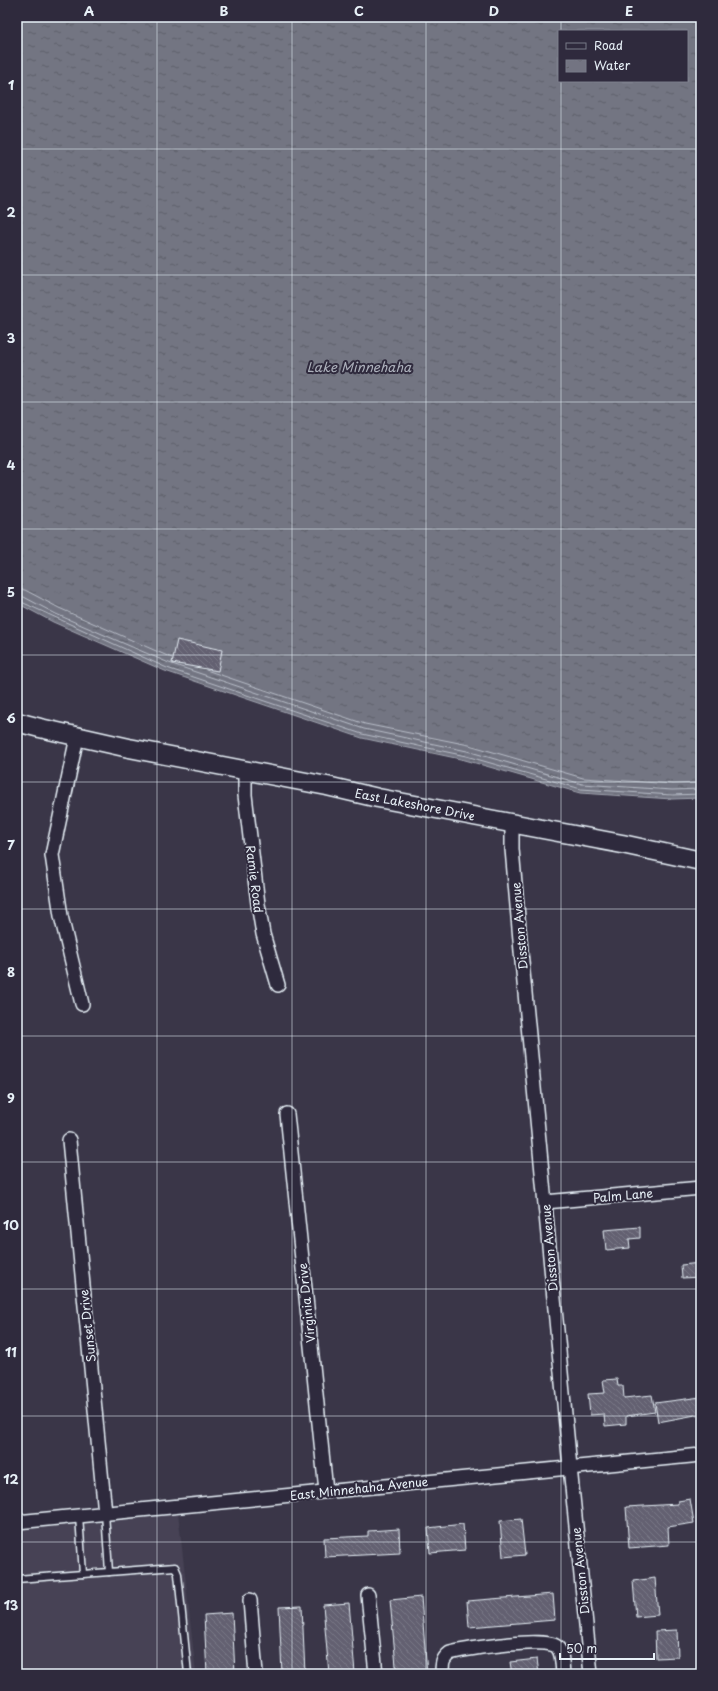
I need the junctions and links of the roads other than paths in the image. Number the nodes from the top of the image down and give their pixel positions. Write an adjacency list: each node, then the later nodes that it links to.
1 (17, 722): 2 (street, East Lakeshore Drive)
2 (77, 737): 3 (street, East Lakeshore Drive); 7 (street)
3 (245, 771): 4 (street, East Lakeshore Drive); 6 (street, Ramie Road)
4 (512, 823): 5 (street, East Lakeshore Drive); 11 (street, Disston Avenue)
5 (701, 861)
6 (278, 985)
7 (82, 1004)
8 (287, 1114): 14 (street, Virginia Drive)
9 (69, 1140): 15 (street, Sunset Drive)
10 (701, 1188): 11 (street, Palm Lane)
11 (545, 1202): 13 (street, Disston Avenue)
12 (701, 1455): 13 (street, East Minnehaha Avenue)
13 (570, 1467): 14 (street, East Minnehaha Avenue); 28 (street, Disston Avenue)
14 (326, 1491): 15 (street, East Minnehaha Avenue)
15 (105, 1513): 16 (street, East Minnehaha Avenue); 18 (lane)
16 (79, 1516): 17 (street, East Minnehaha Avenue); 19 (lane)
17 (17, 1522)
18 (109, 1572): 19 (lane); 23 (lane)
19 (84, 1574): 20 (lane)
20 (17, 1579)
21 (368, 1595): 25 (street)
22 (250, 1600): 24 (street)
23 (188, 1674)
24 (256, 1674)
25 (376, 1674)
26 (442, 1674): 27 (street)
27 (563, 1674)
28 (591, 1674)

